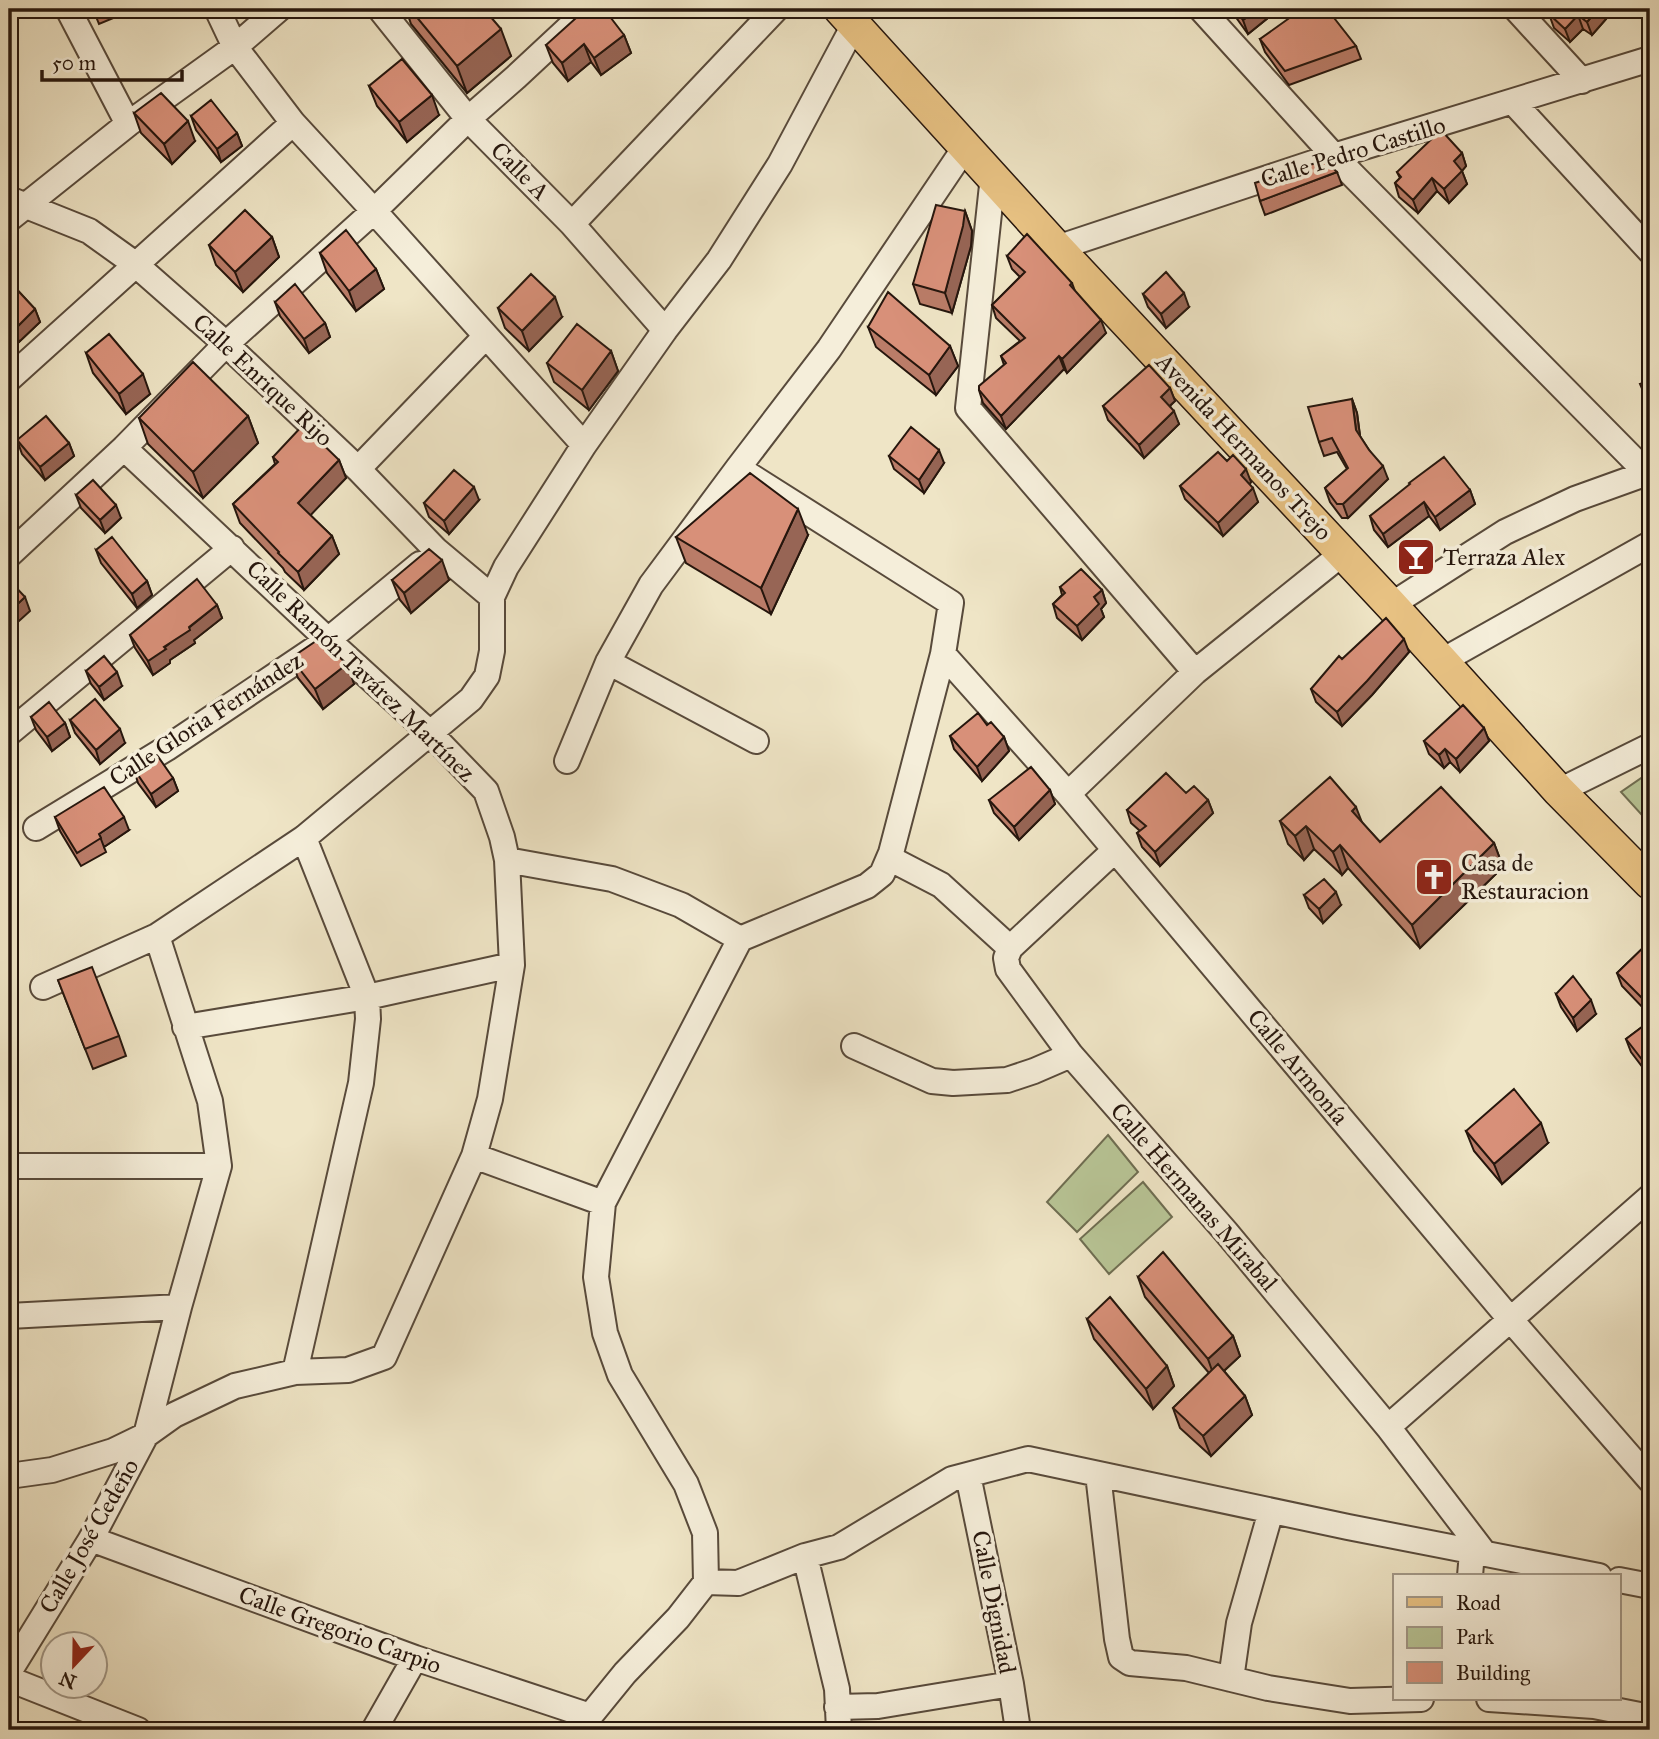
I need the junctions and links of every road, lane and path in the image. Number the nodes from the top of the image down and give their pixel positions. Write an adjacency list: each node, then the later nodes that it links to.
1 (68, 9): 16 (street)
2 (218, 9): 10 (street)
3 (279, 9): 10 (street)
4 (380, 9): 14 (street, Calle A)
5 (589, 9): 14 (street)
6 (776, 9): 22 (street)
7 (1201, 9): 18 (street)
8 (1516, 9): 12 (street)
9 (847, 17): 17 (main road, Avenida Hermanos Trejo); 26 (street)
10 (235, 47): 15 (street); 16 (street)
11 (1650, 60): 12 (street, Calle Pedro Castillo)
12 (1582, 81): 13 (street, Calle Pedro Castillo)
13 (1513, 102): 18 (street, Calle Pedro Castillo); 24 (street)
14 (468, 119): 21 (street); 22 (street, Calle A)
15 (293, 123): 21 (street); 25 (street)
16 (128, 124): 20 (street)
17 (966, 146): 19 (main road, Avenida Hermanos Trejo); 32 (street)
18 (1334, 156): 23 (street, Calle Pedro Castillo); 34 (street)
19 (993, 176): 23 (main road, Avenida Hermanos Trejo); 46 (street)
20 (14, 208): 25 (street, Calle Enrique Rijo)
21 (374, 211): 27 (street); 28 (street)
22 (572, 223): 26 (street, Calle A)
23 (1057, 248): 38 (main road, Avenida Hermanos Trejo)
24 (1650, 251)
25 (135, 264): 28 (street, Calle Enrique Rijo); 29 (street)
26 (665, 330): 30 (street)
27 (486, 336): 30 (street); 33 (street)
28 (226, 344): 31 (street); 33 (street, Calle Enrique Rijo)
29 (9, 379)
30 (584, 445): 40 (street)
31 (124, 448): 36 (street, Calle Ramón Tavárez Martínez); 39 (street)
32 (738, 468): 43 (street); 45 (street)
33 (358, 470): 37 (street, Calle Enrique Rijo)
34 (1649, 473): 41 (street)
35 (1650, 544): 44 (street)
36 (232, 548): 42 (street, Calle Ramón Tavárez Martínez); 47 (street)
37 (436, 550): 40 (street, Calle Enrique Rijo); 42 (street, Calle Gloria Fernández)
38 (1343, 553): 41 (main road, Avenida Hermanos Trejo); 46 (street)
39 (9, 555)
40 (492, 597): 48 (street)
41 (1391, 605): 44 (main road, Avenida Hermanos Trejo)
42 (328, 640): 48 (street, Calle Ramón Tavárez Martínez); 54 (street, Calle Gloria Fernández)
43 (943, 654): 53 (street, Calle Armonía); 57 (street)
44 (1442, 661): 52 (main road, Avenida Hermanos Trejo)
45 (608, 662): 49 (street); 51 (street)
46 (1195, 672): 53 (street)
47 (9, 733)
48 (430, 733): 55 (street); 58 (street, Calle Ramón Tavárez Martínez)
49 (757, 741)
50 (1650, 746): 52 (street)
51 (567, 761)
52 (1559, 791): 59 (main road, Avenida Hermanos Trejo)
53 (1068, 794): 56 (street, Calle Armonía)
54 (36, 828)
55 (304, 838): 60 (street); 65 (street)
56 (1115, 850): 62 (street); 76 (street, Calle Armonía)
57 (889, 858): 61 (street); 62 (street)
58 (507, 860): 61 (street); 63 (street, Calle Ramón Tavárez Martínez)
59 (1650, 883)
60 (157, 936): 64 (street); 66 (street)
61 (740, 939): 72 (street)
62 (1010, 948): 68 (street, Calle Hermanas Mirabal)
63 (512, 965): 65 (street); 69 (street, Calle Ramón Tavárez Martínez)
64 (43, 987)
65 (367, 998): 66 (street); 77 (street)
66 (185, 1027): 71 (street)
67 (854, 1046): 68 (street)
68 (1071, 1055): 78 (street, Calle Hermanas Mirabal)
69 (474, 1156): 72 (street); 77 (street, Calle Ramón Tavárez Martínez)
70 (9, 1166): 71 (street)
71 (219, 1166): 74 (street)
72 (603, 1203): 90 (street)
73 (1647, 1207): 76 (street)
74 (179, 1307): 75 (street); 79 (street)
75 (9, 1316)
76 (1510, 1319): 78 (street); 83 (street, Calle Armonía)
77 (295, 1372): 79 (street, Calle Ramón Tavárez Martínez)
78 (1388, 1427): 87 (street, Calle Hermanas Mirabal)
79 (146, 1435): 82 (street, Calle Ramón Tavárez Martínez); 85 (street, Calle José Cedeño)
80 (1098, 1474): 81 (street); 84 (street); 95 (street)
81 (968, 1475): 86 (street); 96 (street, Calle Dignidad)
82 (9, 1476)
83 (1650, 1480)
84 (1271, 1511): 87 (street); 95 (street)
85 (91, 1539): 92 (street, Calle Gregorio Carpio); 93 (street, Calle José Cedeño)
86 (805, 1556): 90 (street); 100 (street)
87 (1476, 1561): 88 (street)
88 (1583, 1574)
89 (1620, 1580): 91 (street)
90 (706, 1583): 101 (street)
91 (1650, 1586)
92 (415, 1658): 101 (street, Calle Gregorio Carpio); 103 (street)
93 (9, 1672)
94 (9, 1679): 102 (street)
95 (1231, 1679): 97 (street)
96 (1011, 1684): 100 (street); 104 (street, Calle Dignidad)
97 (1393, 1699)
98 (1504, 1700): 99 (street)
99 (1650, 1717)
100 (838, 1718)
101 (587, 1723)
102 (138, 1730)
103 (374, 1730)
104 (1018, 1730)

